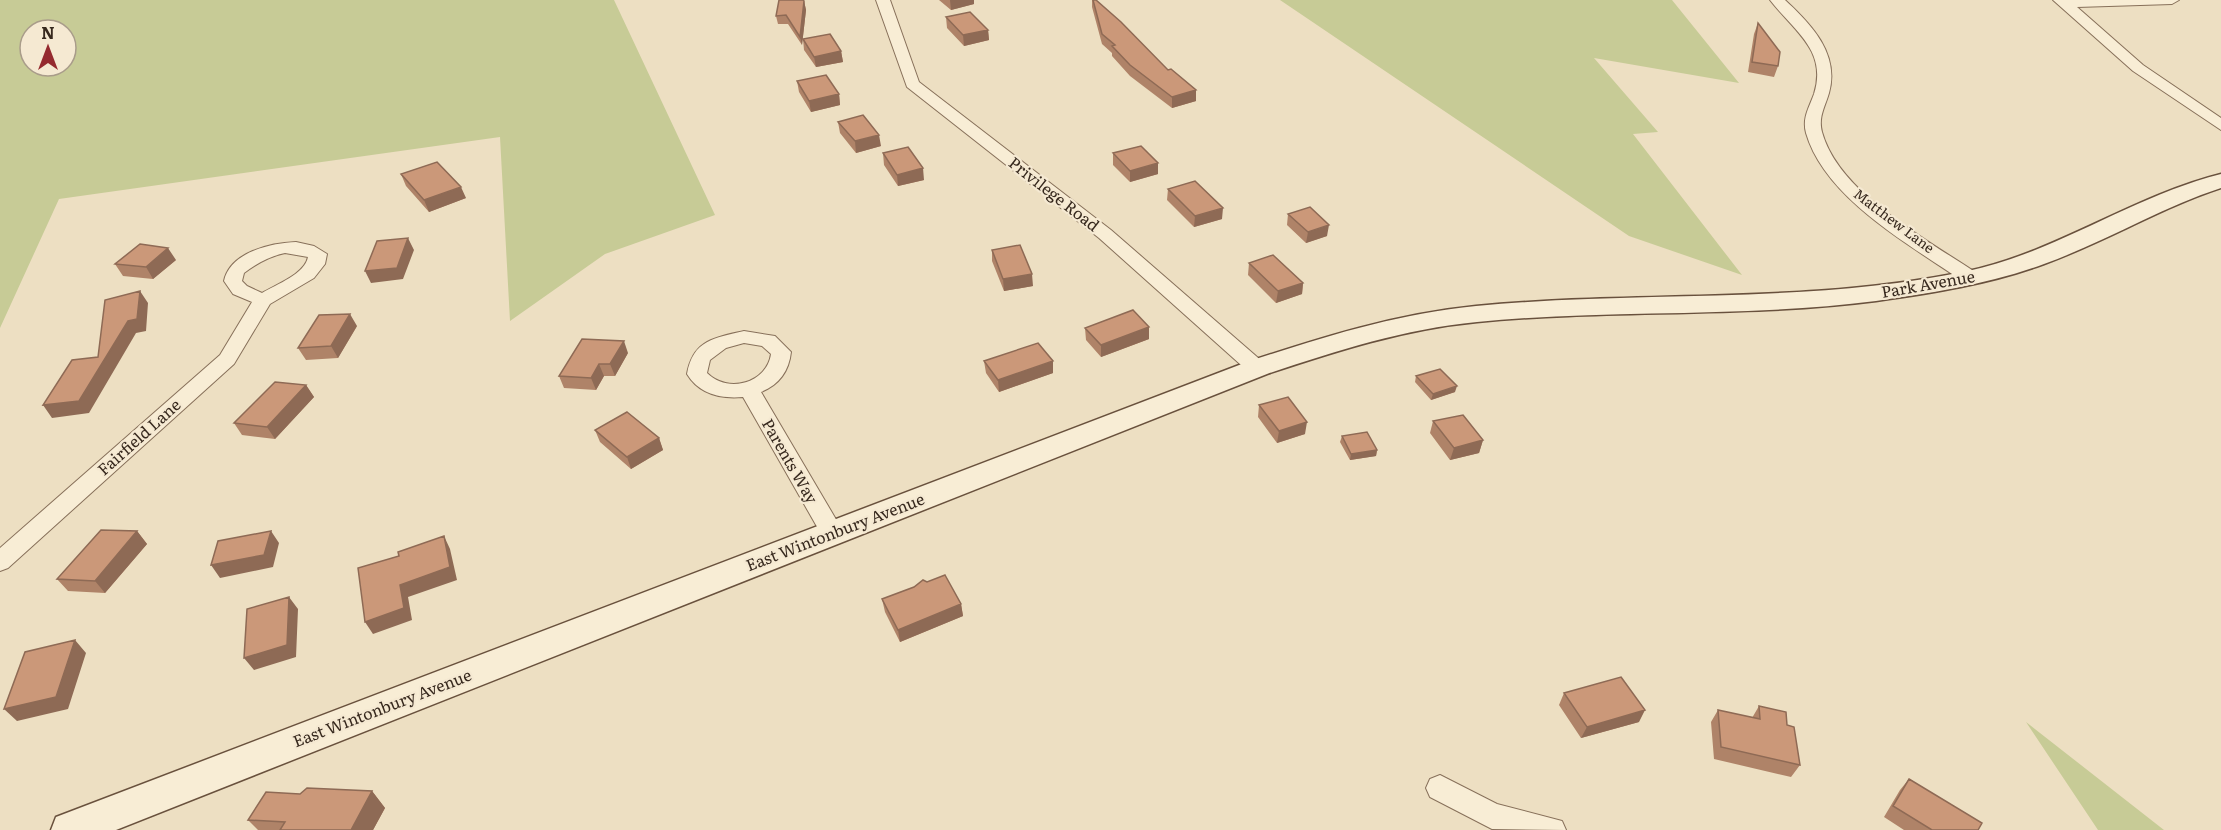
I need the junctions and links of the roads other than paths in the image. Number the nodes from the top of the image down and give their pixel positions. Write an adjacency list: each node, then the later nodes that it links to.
1 (883, 0): 10 (street, Privilege Road)
2 (1778, 0): 7 (street, Matthew Lane)
3 (2172, 0): 4 (street)
4 (2062, 2): 5 (street)
5 (2221, 125)
6 (2221, 181): 7 (main road, Park Avenue)
7 (1971, 278): 9 (main road, Park Avenue)
8 (263, 300): 13 (street, Fairfield Lane)
9 (1618, 305): 10 (main road, East Wintonbury Avenue)
10 (1257, 368): 12 (main road, East Wintonbury Avenue)
11 (748, 388): 12 (street, Parents Way)
12 (832, 533): 15 (main road, East Wintonbury Avenue)
13 (0, 562)
14 (1440, 788): 16 (street)
15 (70, 830)
16 (1552, 830)

